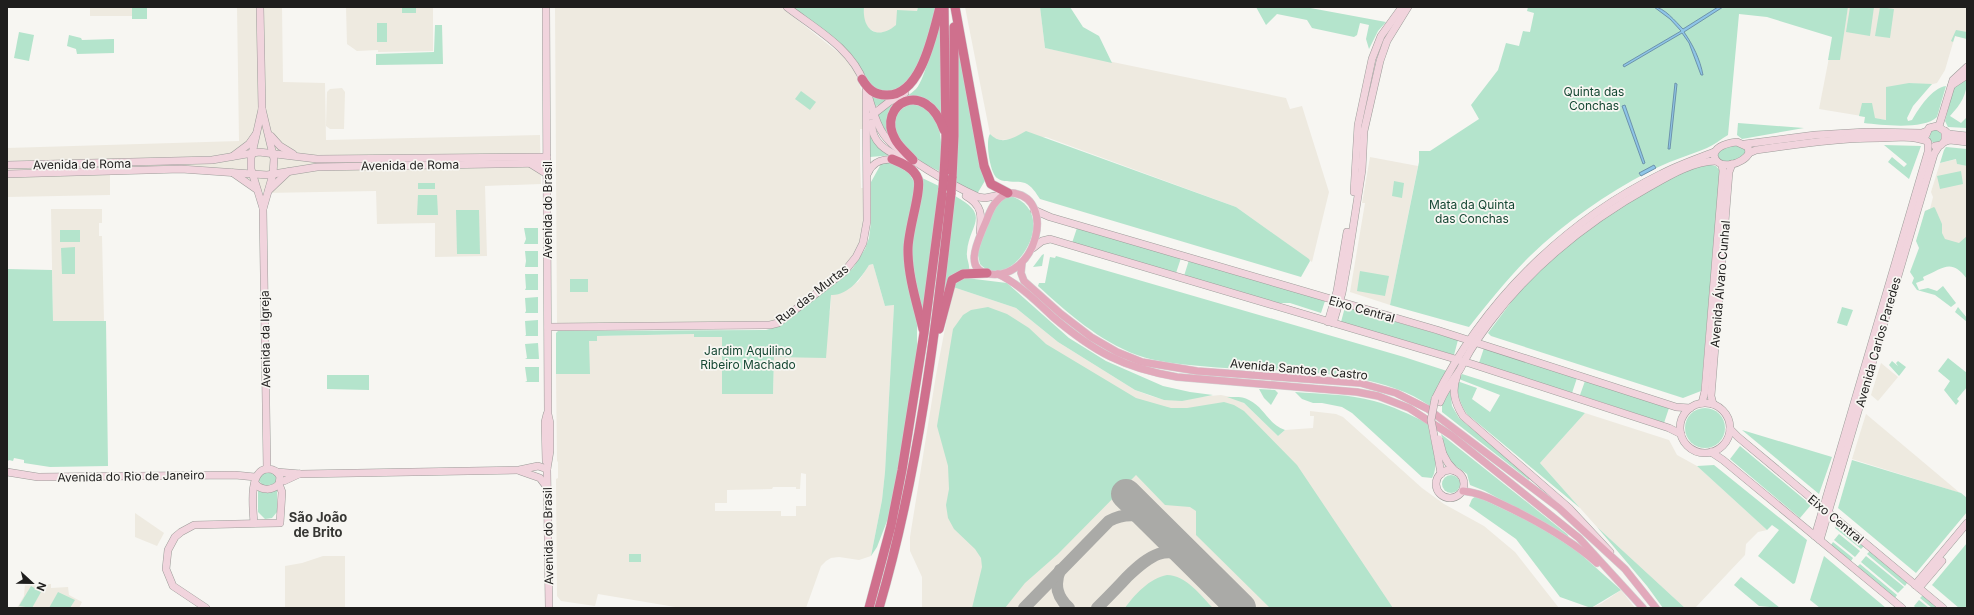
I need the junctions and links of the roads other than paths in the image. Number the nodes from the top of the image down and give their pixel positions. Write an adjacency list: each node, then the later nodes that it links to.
1 (260, 7): 15 (street)
2 (546, 7): 36 (street, Avenida do Brasil)
3 (787, 7): 13 (street, Rua das Murtas)
4 (940, 7): 9 (highway)
5 (944, 7): 23 (highway)
6 (954, 7): 51 (highway); 55 (highway)
7 (1402, 7): 10 (street)
8 (1408, 7): 10 (street)
9 (925, 58): 13 (highway); 16 (street)
10 (1376, 60): 63 (street)
11 (1967, 66): 14 (street)
12 (1967, 75): 14 (street)
13 (862, 79): 16 (street, Rua das Murtas)
14 (1950, 88): 17 (street)
15 (262, 109): 18 (street); 19 (street)
16 (870, 115): 34 (street, Rua das Murtas); 37 (street, Rua das Murtas)
17 (1939, 126): 20 (street); 21 (street)
18 (267, 130): 31 (street); 32 (street)
19 (258, 131): 30 (street); 33 (street)
20 (1927, 131): 24 (street); 26 (street)
21 (1945, 131): 22 (street); 27 (street)
22 (1967, 136)
23 (946, 138): 37 (highway); 51 (highway)
24 (1927, 142): 27 (street); 29 (street); 91 (street, Avenida Carlos Paredes)
25 (1967, 142): 27 (street)
26 (1745, 144): 28 (street); 29 (street)
27 (1941, 144): 91 (street, Avenida Carlos Paredes)
28 (1714, 152): 39 (street, Avenida Álvaro Cunhal); 67 (street)
29 (1749, 152): 41 (street)
30 (252, 153): 31 (street, Avenida de Roma); 33 (street, Avenida de Roma); 47 (street, Avenida da Igreja)
31 (273, 153): 32 (street, Avenida de Roma); 48 (street, Avenida da Igreja)
32 (295, 155): 38 (street, Avenida de Roma)
33 (232, 157): 43 (street, Avenida de Roma)
34 (867, 158): 35 (street); 50 (street, Rua das Murtas)
35 (888, 159): 37 (street); 50 (street); 66 (highway)
36 (547, 160): 38 (street, Avenida de Roma); 40 (street, Avenida de Roma); 49 (street, Avenida do Brasil)
37 (912, 162): 55 (street, Rua das Murtas); 58 (street, Rua das Murtas)
38 (372, 163): 40 (street, Avenida de Roma); 45 (street, Avenida de Roma)
39 (1719, 163): 41 (street); 67 (street); 72 (street, Avenida Álvaro Cunhal)
40 (531, 164): 49 (street)
41 (1732, 164): 73 (street, Avenida Álvaro Cunhal)
42 (7, 165): 43 (street, Avenida de Roma)
43 (109, 167): 44 (street, Avenida de Roma); 46 (street, Avenida de Roma)
44 (231, 172): 47 (street, Avenida de Roma); 52 (street)
45 (288, 172): 48 (street, Avenida de Roma); 54 (street)
46 (7, 174)
47 (252, 174): 48 (street, Avenida de Roma); 52 (street, Avenida da Igreja)
48 (273, 174): 54 (street, Avenida da Igreja)
49 (547, 174): 65 (street, Avenida do Brasil)
50 (867, 176): 65 (street, Rua das Murtas)
51 (948, 176): 53 (highway, bridge)
52 (256, 189): 56 (street, Avenida da Igreja)
53 (947, 190): 66 (highway); 70 (highway)
54 (267, 193): 56 (street, Avenida da Igreja)
55 (1007, 194): 57 (main road); 58 (main road)
56 (263, 209): 80 (street, Avenida da Igreja)
57 (1034, 210): 59 (main road); 63 (street, Eixo Central)
58 (980, 237): 61 (main road)
59 (1033, 248): 60 (main road); 64 (street, Eixo Central)
60 (1022, 263): 62 (main road); 96 (main road, Avenida Santos e Castro)
61 (987, 273): 62 (main road); 70 (highway)
62 (998, 274): 98 (main road, Avenida Santos e Castro)
63 (1337, 301): 64 (street); 67 (street, Eixo Central)
64 (1330, 322): 68 (street, Eixo Central)
65 (548, 327): 79 (street, Avenida do Brasil)
66 (924, 333): 101 (highway)
67 (1473, 342): 68 (street); 74 (street, Eixo Central)
68 (1461, 361): 69 (street); 71 (street); 76 (street, Eixo Central)
69 (1459, 370): 71 (street); 96 (street)
70 (928, 371): 102 (highway)
71 (1438, 400): 78 (street, bridge)
72 (1702, 403): 73 (street); 74 (street)
73 (1713, 404): 75 (street)
74 (1690, 408): 76 (street)
75 (1730, 429): 77 (street); 91 (street, Eixo Central)
76 (1681, 434): 77 (street)
77 (1711, 452): 95 (street)
78 (1440, 455): 82 (street); 86 (street)
79 (547, 466): 81 (street); 89 (street, Avenida do Brasil)
80 (267, 469): 84 (street); 87 (street)
81 (523, 471): 85 (street); 89 (street)
82 (1455, 471): 86 (street); 90 (street)
83 (7, 472): 87 (street, Avenida do Rio de Janeiro)
84 (277, 472): 85 (street); 88 (street)
85 (301, 474): 88 (street)
86 (1441, 474): 90 (street)
87 (255, 480): 88 (street); 92 (street)
88 (279, 482): 92 (street)
89 (547, 488): 100 (street, Avenida do Brasil)
90 (1463, 491): 98 (main road)
91 (1825, 510): 95 (street, Avenida Carlos Paredes); 97 (street, Eixo Central)
92 (254, 523): 99 (street)
93 (1967, 523): 97 (street)
94 (1967, 530): 97 (street)
95 (1817, 538): 105 (street)
96 (1623, 568): 104 (main road, Avenida Santos e Castro)
97 (1917, 587): 106 (street, Eixo Central)
98 (1629, 592): 103 (main road, Avenida Santos e Castro)
99 (206, 608)
100 (549, 608)
101 (868, 608)
102 (879, 608)
103 (1643, 608)
104 (1656, 608)
105 (1902, 608)
106 (1943, 608)

